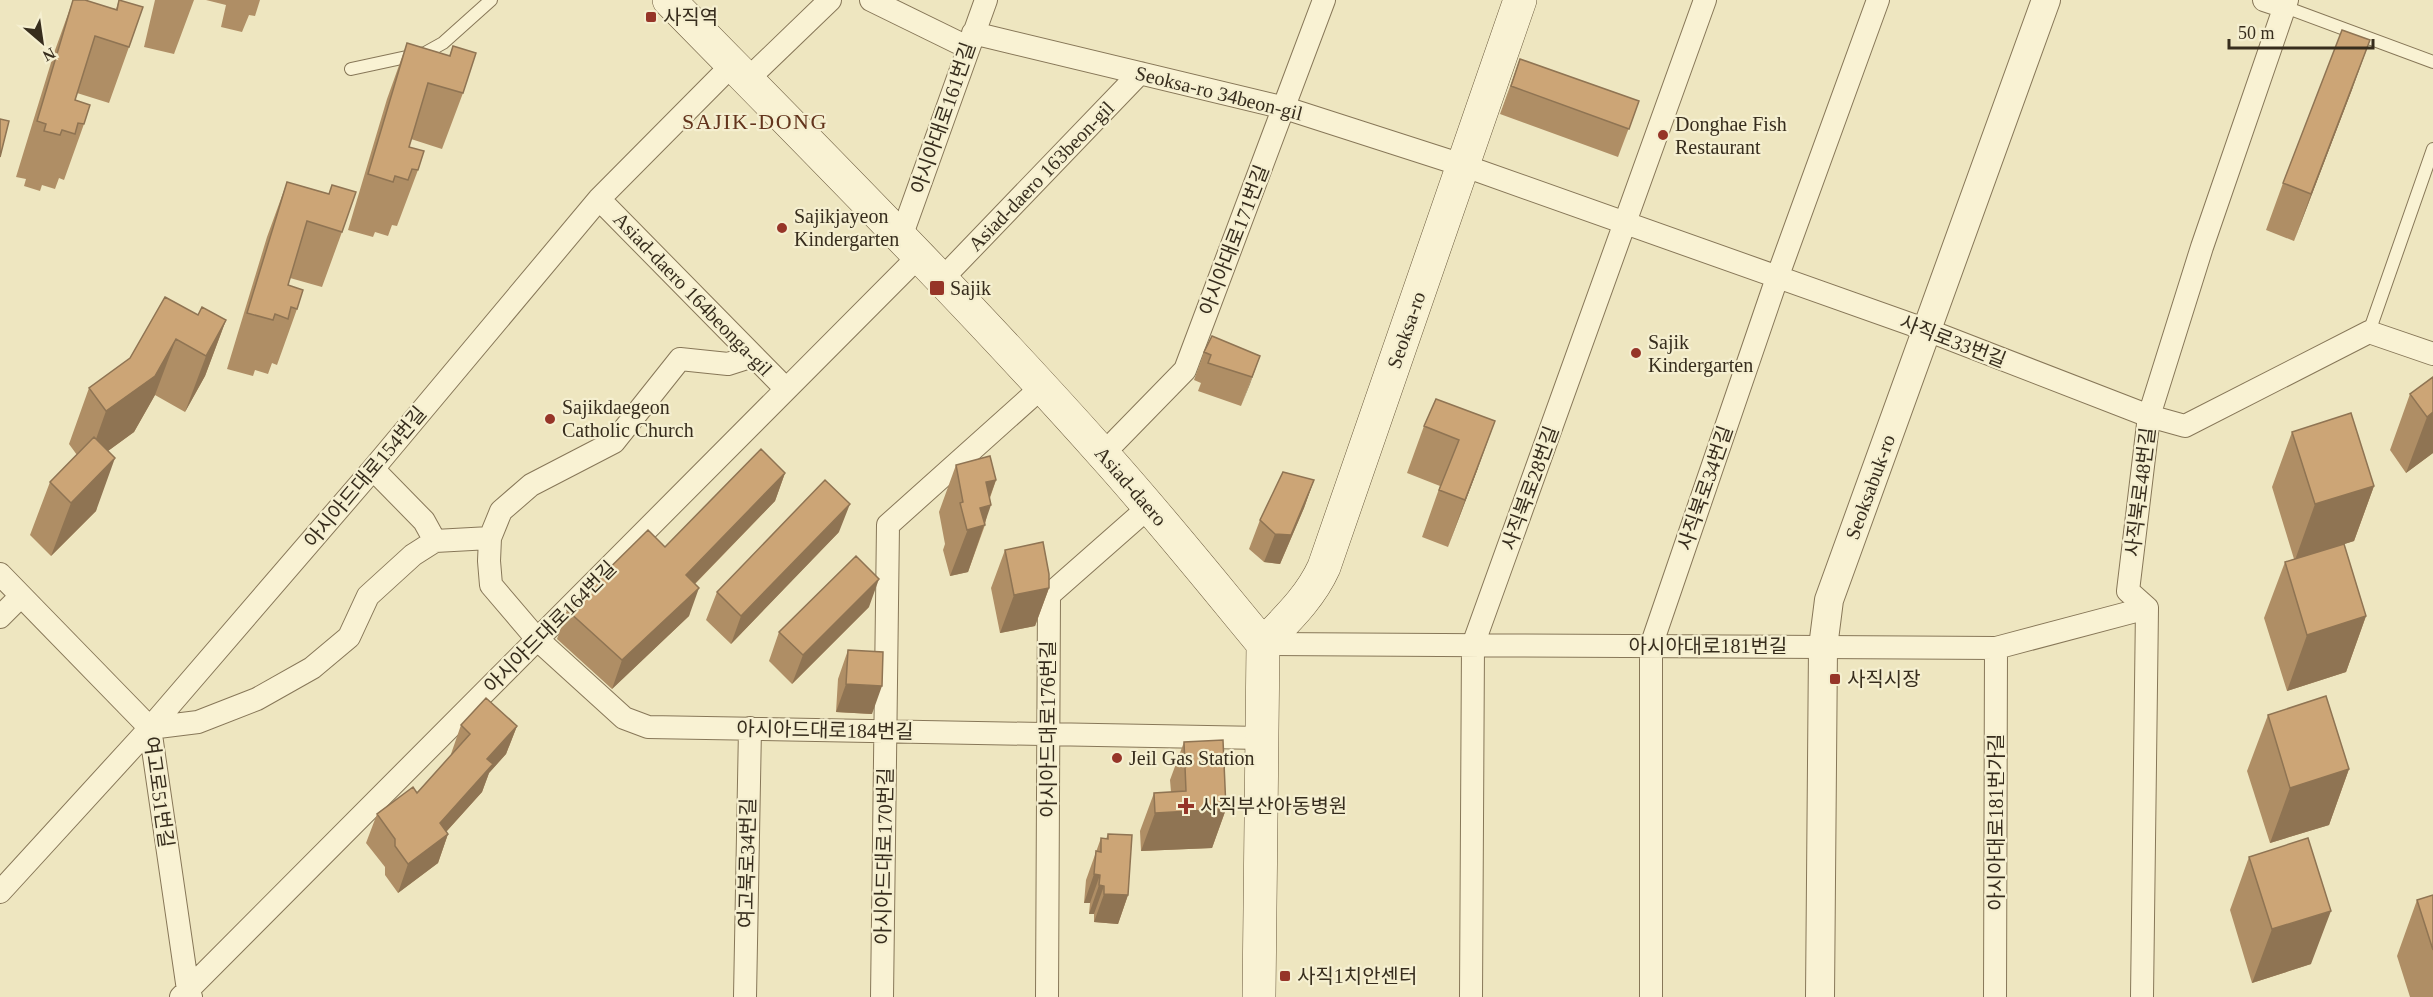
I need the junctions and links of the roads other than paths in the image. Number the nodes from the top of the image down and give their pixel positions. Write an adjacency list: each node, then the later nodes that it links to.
1 (491, 0): 14 (lane)
2 (669, 0): 15 (main road, Asiad-daero)
3 (830, 0): 15 (street)
4 (871, 0): 12 (street, Seoksa-ro 34beon-gil)
5 (986, 0): 12 (street, 아시아대로161번길)
6 (1324, 0): 17 (street, 아시아대로171번길)
7 (1520, 0): 19 (main road, Seoksa-ro)
8 (1705, 0): 21 (street, 사직북로28번길)
9 (1878, 0): 23 (street, 사직북로34번길)
10 (2046, 0): 25 (street, Seoksabuk-ro)
11 (2279, 2): 13 (lane); 31 (street, 사직북로48번길)
12 (970, 40): 16 (street, Seoksa-ro 34beon-gil); 22 (street, 아시아대로161번길)
13 (2433, 62)
14 (351, 69)
15 (739, 72): 20 (street, 아시아드대로154번길); 22 (main road, Asiad-daero)
16 (1140, 73): 17 (street, Seoksa-ro 34beon-gil); 24 (street, Asiad-daero 163beon-gil)
17 (1285, 108): 19 (street, Seoksa-ro 34beon-gil); 32 (street, 아시아대로171번길)
18 (2433, 149): 26 (lane)
19 (1462, 165): 21 (street, 사직로33번길); 42 (main road, Seoksa-ro)
20 (599, 199): 28 (street, Asiad-daero 164beonga-gil); 33 (street, 아시아드대로154번길)
21 (1625, 223): 23 (street, 사직로33번길); 43 (street, 사직북로28번길)
22 (910, 246): 24 (main road, Asiad-daero); 30 (street, 아시아드대로164번길)
23 (1777, 278): 25 (street, 사직로33번길); 44 (street, 사직북로34번길)
24 (941, 280): 29 (main road, Asiad-daero)
25 (1927, 330): 31 (street, 사직로33번길); 45 (street, Seoksabuk-ro)
26 (2369, 332): 27 (street); 31 (street, 사직로33번길)
27 (2433, 354)
28 (753, 356): 30 (street, Asiad-daero 164beonga-gil); 35 (street)
29 (1042, 387): 32 (main road, Asiad-daero); 49 (street, 아시아드대로170번길)
30 (786, 389): 41 (street, 아시아드대로164번길)
31 (2149, 416): 39 (street, 사직북로48번길)
32 (1103, 454): 34 (main road, Asiad-daero)
33 (373, 469): 36 (street); 47 (street, 아시아드대로154번길)
34 (1149, 507): 42 (main road, Asiad-daero); 50 (street, 아시아드대로176번길)
35 (490, 538): 36 (street); 41 (street, 아시아드대로184번길)
36 (435, 541): 47 (street)
37 (0, 574): 38 (street, 여고로51번길)
38 (21, 596): 40 (street); 47 (street, 여고로51번길)
39 (2147, 608): 46 (street, 아시아대로181번길); 62 (street)
40 (0, 617)
41 (537, 639): 48 (street, 아시아드대로184번길); 53 (street, 아시아드대로164번길)
42 (1263, 644): 43 (street, 아시아대로181번길); 51 (main road)
43 (1473, 645): 44 (street, 아시아대로181번길); 58 (street, 사직북로28번길)
44 (1651, 646): 45 (street, 아시아대로181번길); 59 (street, 사직북로34번길)
45 (1823, 647): 46 (street, 아시아대로181번길); 60 (street, Seoksabuk-ro)
46 (1996, 648): 61 (street, 아시아대로181번가길)
47 (150, 728): 52 (street, 아시아드대로154번길); 53 (street, 여고로51번길)
48 (750, 728): 49 (street, 아시아드대로184번길); 54 (street, 여고북로34번길)
49 (886, 731): 50 (street, 아시아드대로184번길); 55 (street, 아시아드대로170번길)
50 (1048, 734): 51 (street, 아시아드대로184번길); 56 (street, 아시아드대로176번길)
51 (1262, 738): 57 (main road)
52 (0, 892)
53 (186, 995)
54 (744, 997)
55 (882, 997)
56 (1047, 997)
57 (1258, 997)
58 (1471, 997)
59 (1651, 997)
60 (1820, 997)
61 (1995, 997)
62 (2142, 997)

